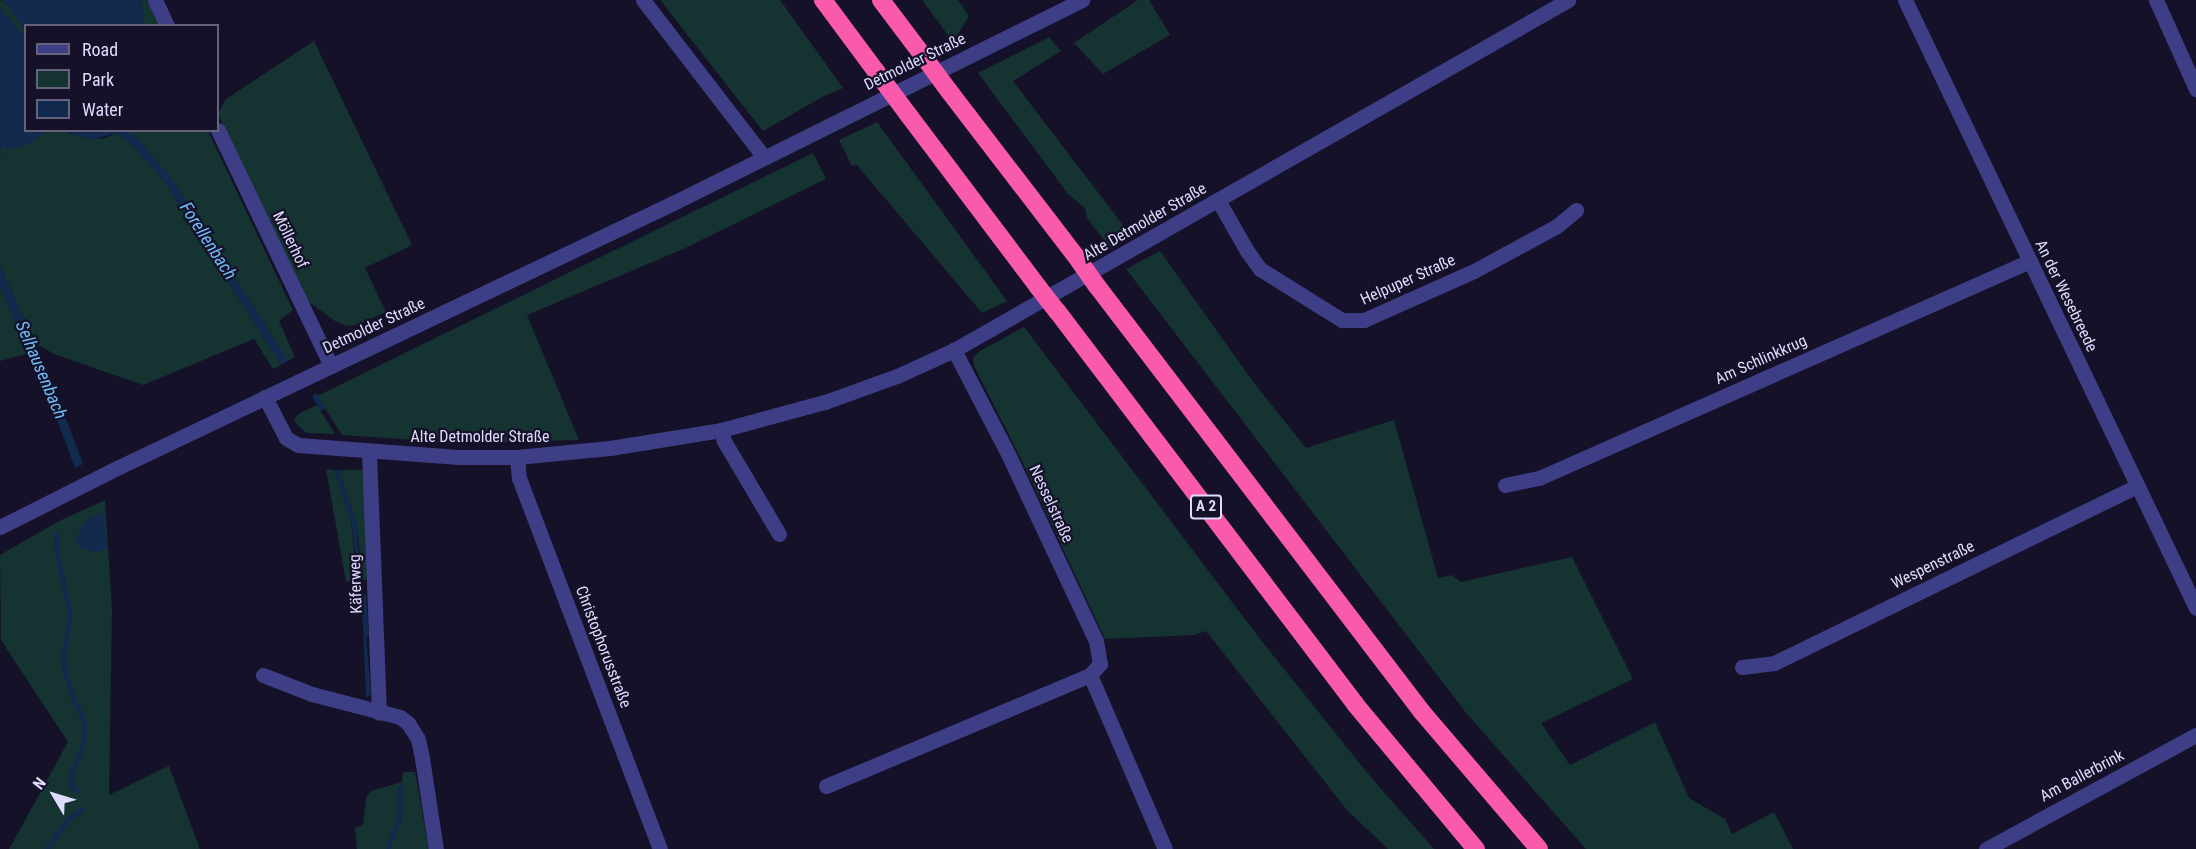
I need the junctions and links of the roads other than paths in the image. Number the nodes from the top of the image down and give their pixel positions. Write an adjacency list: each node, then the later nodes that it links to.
1 (155, 0): 10 (street)
2 (643, 0): 14 (street)
3 (823, 0): 38 (highway, A 2, bridge)
4 (881, 0): 11 (highway)
5 (889, 0): 11 (highway)
6 (1082, 0): 14 (street, Detmolder Straße)
7 (1568, 0): 15 (street, Alte Detmolder Straße)
8 (1905, 0): 17 (street, An der Wesebreede)
9 (2156, 0): 12 (street)
10 (167, 24)
11 (901, 27): 39 (highway, bridge)
12 (2196, 89)
13 (219, 132): 19 (street, Möllerhof)
14 (764, 157): 19 (street, Detmolder Straße)
15 (1218, 200): 16 (street, Helpuper Straße); 18 (street, Alte Detmolder Straße)
16 (1576, 210)
17 (2030, 261): 24 (street, Am Schlinkkrug); 25 (street, An der Wesebreede)
18 (954, 350): 21 (street, Alte Detmolder Straße); 31 (street, Nesselstraße)
19 (331, 366): 20 (street, Detmolder Straße)
20 (265, 397): 22 (street, Alte Detmolder Straße); 26 (street, Detmolder Straße)
21 (721, 430): 23 (street, Alte Detmolder Straße); 27 (street)
22 (369, 453): 23 (street, Alte Detmolder Straße); 32 (street, Käferweg)
23 (517, 457): 36 (street, Christophorusstraße)
24 (1505, 485)
25 (2138, 486): 28 (street, An der Wesebreede); 29 (street, Wespenstraße)
26 (0, 527)
27 (779, 534)
28 (2196, 608)
29 (1742, 667)
30 (264, 675): 32 (street)
31 (1090, 675): 34 (street); 37 (street)
32 (379, 713): 35 (street)
33 (2196, 735): 40 (street, Am Ballerbrink)
34 (826, 786)
35 (436, 849)
36 (660, 849)
37 (1165, 849)
38 (1476, 849)
39 (1539, 849)
40 (1986, 849)

